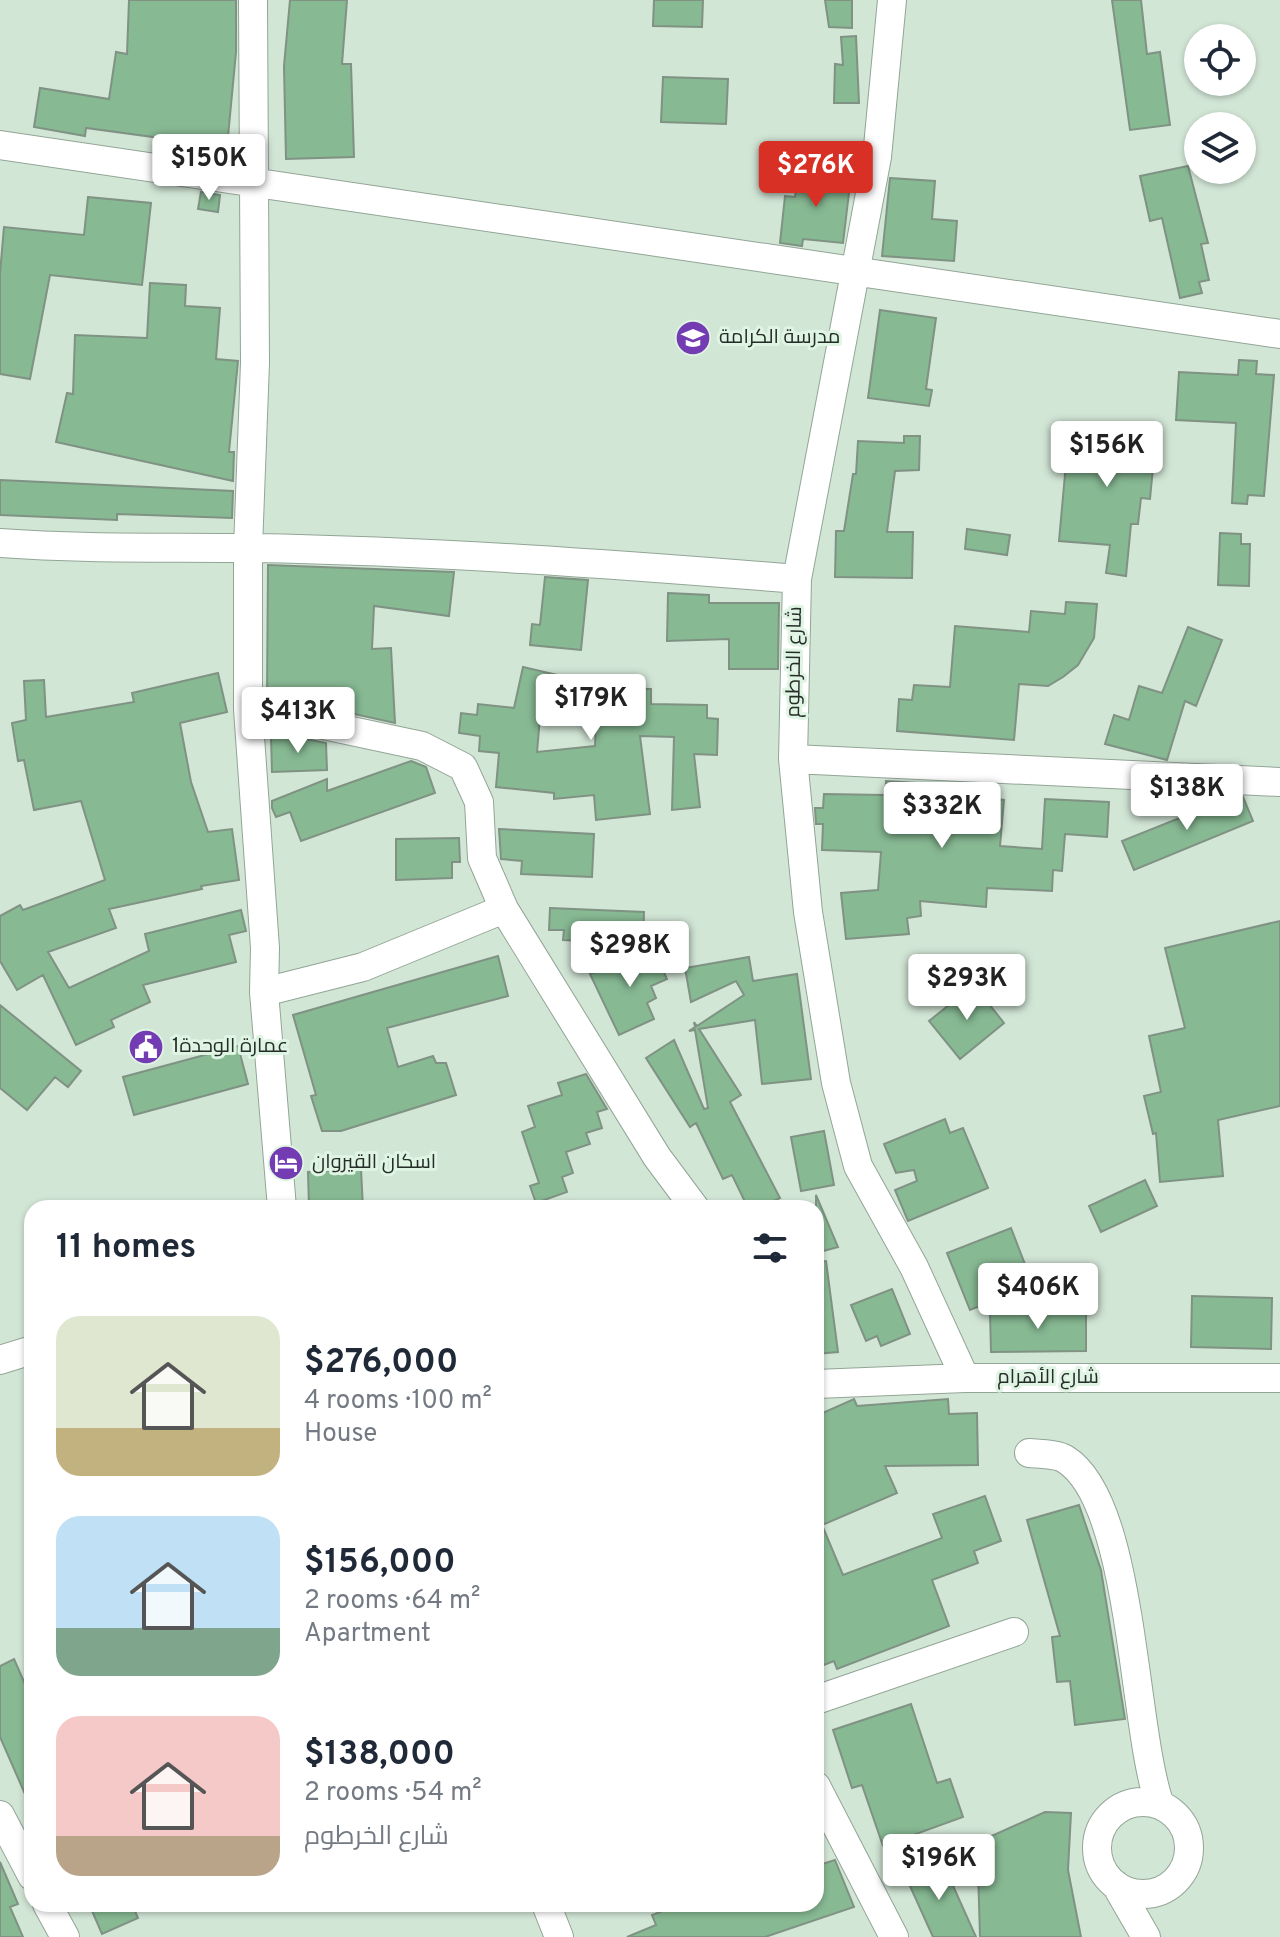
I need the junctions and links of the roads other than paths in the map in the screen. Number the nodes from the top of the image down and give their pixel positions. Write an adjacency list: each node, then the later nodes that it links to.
1 (253, 0): 4 (street)
2 (892, 0): 5 (street)
3 (0, 145): 4 (street)
4 (256, 181): 5 (street); 8 (street)
5 (856, 273): 6 (street); 9 (street)
6 (1280, 334)
7 (0, 543): 8 (street, شارع الخرطوم)
8 (248, 548): 9 (street, شارع الخرطوم); 10 (street)
9 (797, 579): 11 (street, شارع الخرطوم)
10 (248, 709): 13 (street); 14 (street)
11 (793, 759): 12 (street); 19 (street, شارع الخرطوم)
12 (1280, 782)
13 (504, 909): 14 (street); 16 (street)
14 (264, 992): 15 (street)
15 (281, 1200)
16 (689, 1200)
17 (24, 1352): 18 (street)
18 (0, 1360)
19 (965, 1378): 20 (street, شارع الأهرام); 21 (street, شارع الأهرام)
20 (1280, 1378)
21 (824, 1384)
22 (1029, 1453): 25 (street)
23 (1014, 1632): 24 (street)
24 (824, 1697)
25 (1149, 1775): 27 (street); 28 (street)
26 (824, 1801): 37 (street)
27 (1130, 1804): 28 (street); 31 (street)
28 (1160, 1805): 32 (street)
29 (11, 1831): 30 (street)
30 (24, 1859)
31 (1116, 1885): 32 (street); 38 (street)
32 (1159, 1891): 38 (street)
33 (51, 1912): 35 (street)
34 (549, 1912): 36 (street)
35 (65, 1937)
36 (559, 1937)
37 (894, 1937)
38 (1146, 1937)

